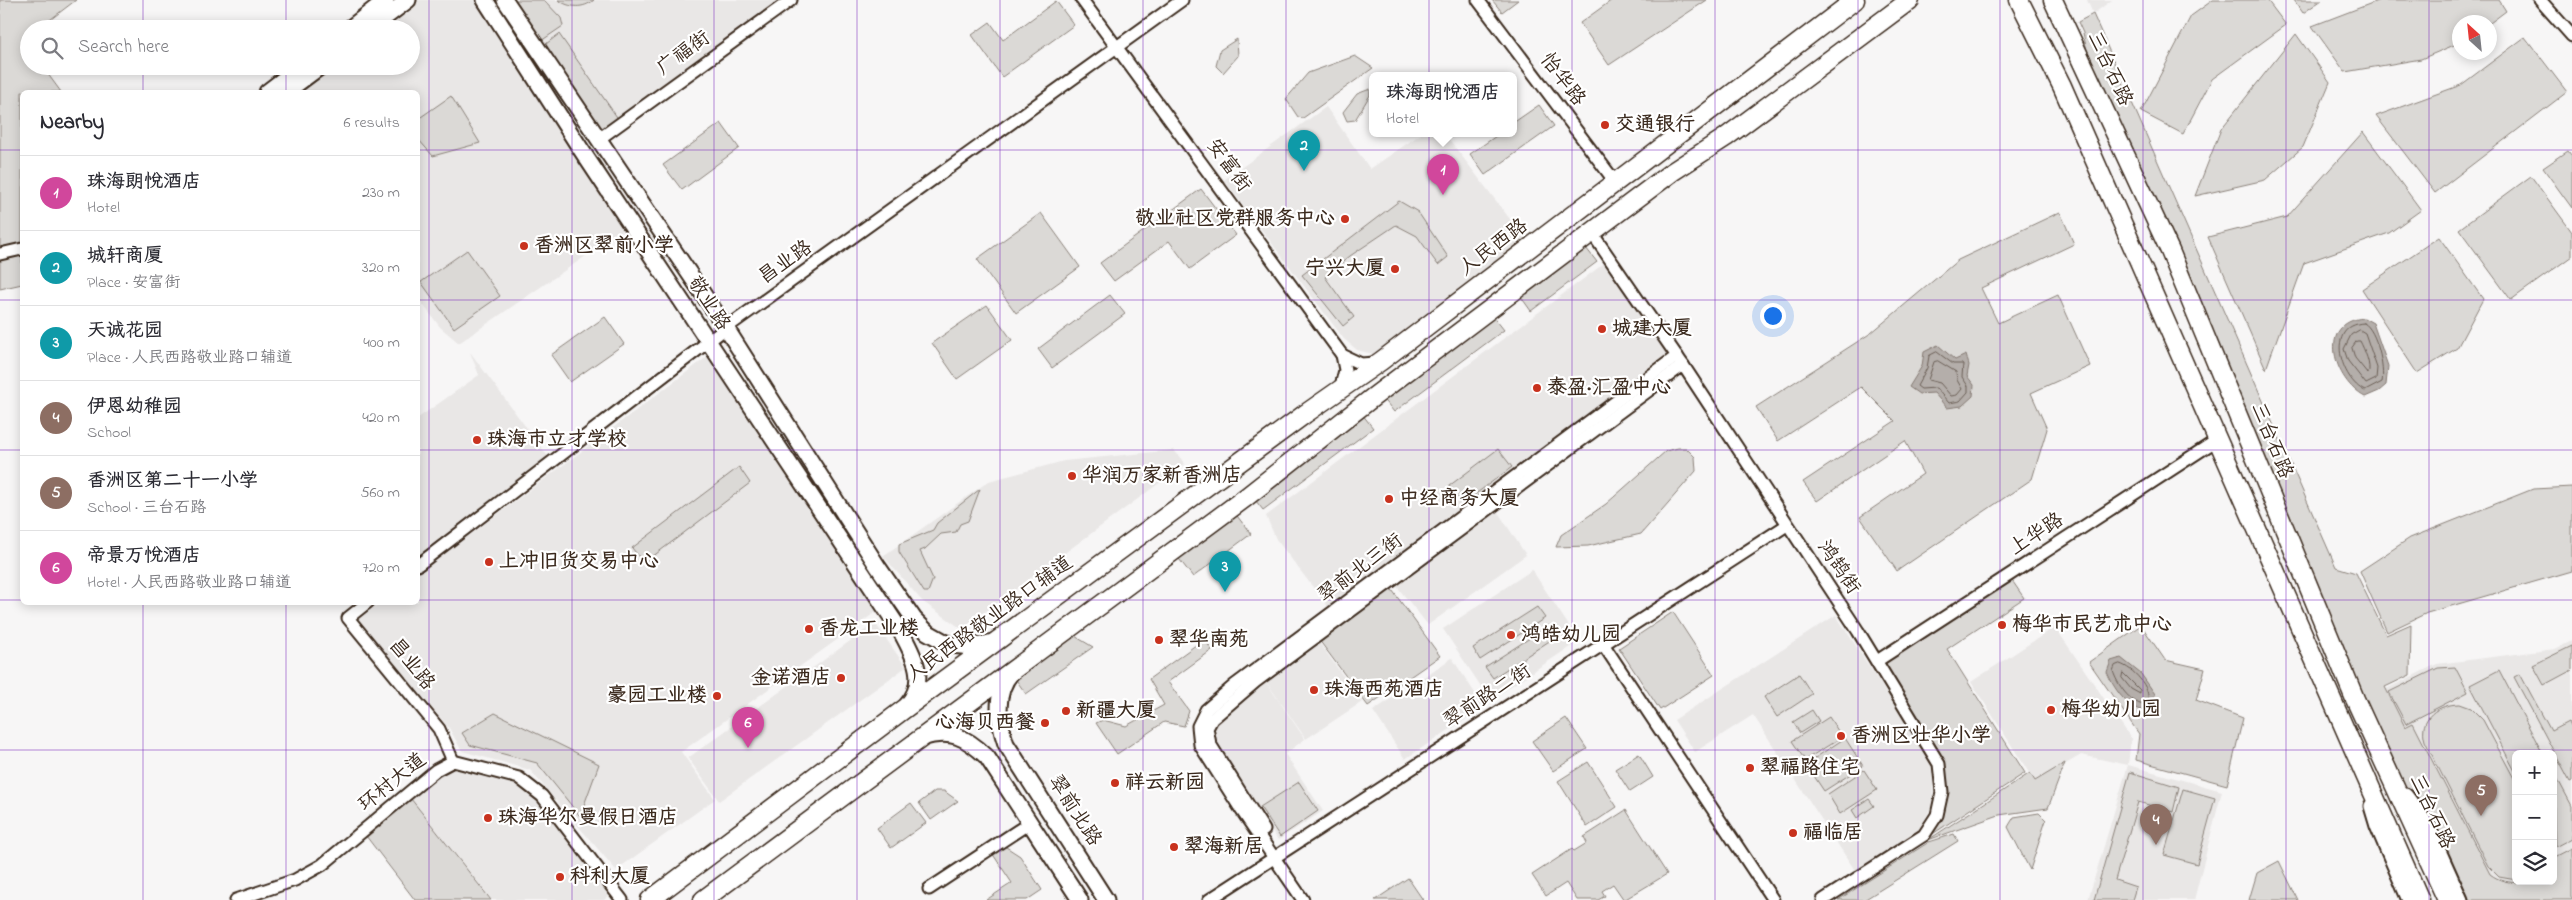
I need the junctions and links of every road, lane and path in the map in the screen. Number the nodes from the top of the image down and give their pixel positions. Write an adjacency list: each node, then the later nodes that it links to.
1 (386, 0): 15 (main road)
2 (408, 0): 16 (main road)
3 (485, 0): 34 (main road, 敬业路)
4 (505, 0): 24 (main road, 敬业路)
5 (791, 0): 24 (street, 广福街)
6 (1082, 0): 18 (street, 安富街)
7 (1182, 0): 18 (street, 昌业路)
8 (1478, 0): 26 (street, 怡华路)
9 (1855, 0): 23 (main road, 人民西路)
10 (1910, 0): 25 (main road)
11 (2043, 0): 30 (main road)
12 (2053, 0): 31 (main road, 三台石路)
13 (2540, 0): 17 (street)
14 (2024, 1): 30 (main road); 32 (main road)
15 (360, 20)
16 (382, 20)
17 (2572, 36)
18 (1118, 47): 33 (street, 昌业路); 35 (street, 安富街)
19 (289, 75): 21 (main road)
20 (309, 75): 22 (main road)
21 (270, 90)
22 (289, 90)
23 (1687, 127): 25 (main road); 26 (main road, 人民西路)
24 (599, 140): 33 (main road, 敬业路)
25 (1705, 151): 27 (main road)
26 (1616, 183): 36 (main road, 人民西路)
27 (1592, 233): 37 (street, 鸿鹄街); 47 (main road)
28 (20, 249): 29 (street)
29 (0, 254)
30 (2154, 259): 31 (main road); 32 (main road)
31 (2190, 300): 52 (main road, 三台石路)
32 (2161, 313): 40 (main road)
33 (726, 328): 34 (street, 昌业路); 44 (main road, 敬业路)
34 (709, 342): 42 (street, 昌业路); 48 (main road, 敬业路)
35 (1342, 355): 36 (street); 39 (street)
36 (1381, 361): 38 (main road, 人民西路)
37 (1680, 361): 41 (street, 鸿鹄街); 54 (street, 翠前北三街)
38 (1357, 378): 39 (main road, 人民西路敬业路口辅道)
39 (1340, 390): 44 (main road, 人民西路敬业路口辅道)
40 (2216, 440): 46 (street, 上华路); 51 (main road)
41 (1787, 525): 45 (street, 翠前路二街); 46 (street, 鸿鹄街)
42 (420, 563)
43 (364, 605): 50 (street, 昌业路)
44 (1000, 639): 48 (main road, 人民西路敬业路口辅道)
45 (1603, 644): 54 (street, 翠前路二街); 64 (street)
46 (1877, 662): 65 (street, 鸿鹄街)
47 (1018, 666): 49 (main road); 61 (main road, 翠前北路)
48 (903, 710): 58 (main road, 人民西路敬业路口辅道)
49 (920, 738): 53 (main road, 翠前北路); 59 (main road)
50 (453, 761): 56 (street, 环村大道); 57 (street, 环村大道)
51 (2361, 764): 66 (main road); 67 (main road)
52 (2393, 780): 68 (main road, 三台石路); 69 (main road)
53 (1031, 822): 55 (street); 60 (main road, 翠前北路)
54 (1275, 857): 62 (street, 翠前路二街); 63 (street, 翠前北三街)
55 (929, 889)
56 (236, 900)
57 (622, 900)
58 (650, 900)
59 (703, 900)
60 (1080, 900)
61 (1106, 900)
62 (1209, 900)
63 (1303, 900)
64 (1773, 900)
65 (1823, 900)
66 (2410, 900)
67 (2420, 900)
68 (2447, 900)
69 (2460, 900)

